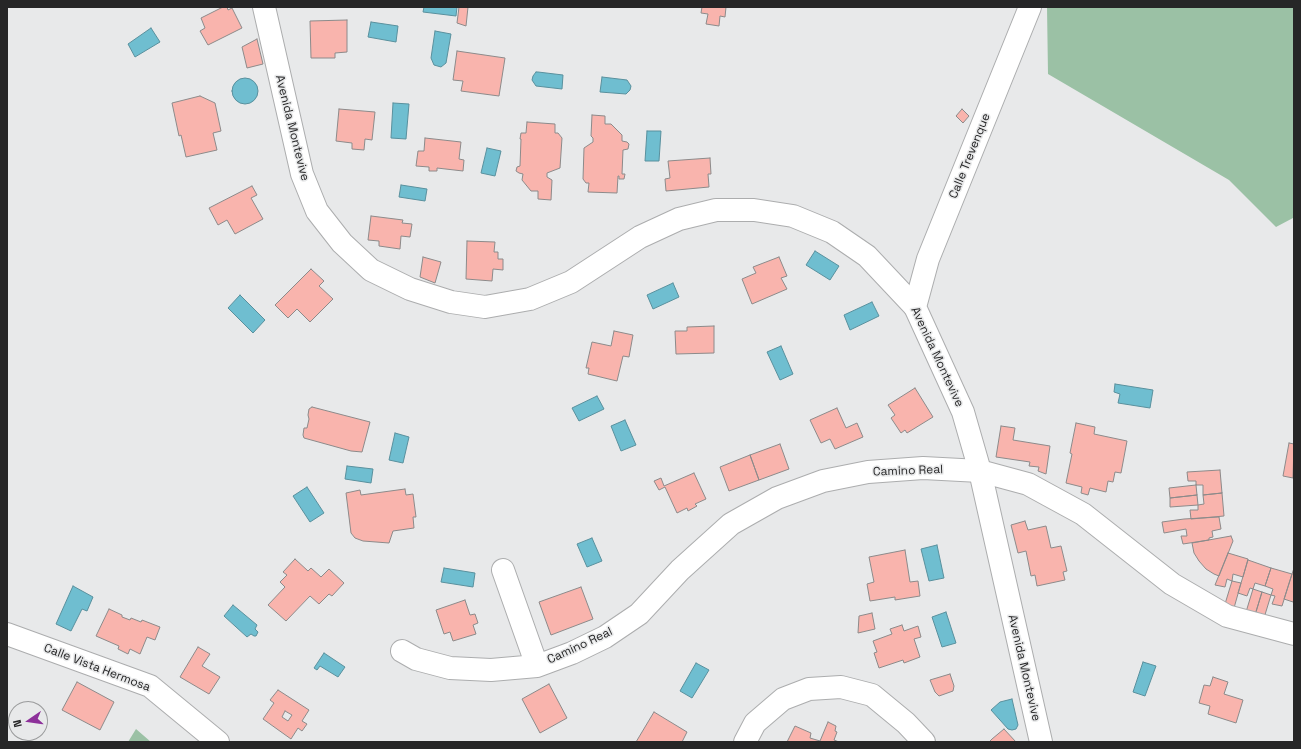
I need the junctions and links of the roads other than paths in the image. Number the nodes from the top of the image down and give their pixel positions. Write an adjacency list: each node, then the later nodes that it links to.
1 (264, 7): 3 (street, Avenida Montevive)
2 (1030, 7): 3 (street, Calle Trevenque)
3 (915, 307): 4 (street, Avenida Montevive)
4 (980, 471): 7 (street, Camino Real); 9 (street, Camino Real); 13 (street, Avenida Montevive)
5 (503, 570): 9 (street, Camino Real)
6 (7, 634): 10 (street, Calle Vista Hermosa)
7 (1294, 634)
8 (402, 651): 9 (street, Camino Real)
9 (537, 666)
10 (218, 742)
11 (745, 742): 12 (street)
12 (924, 742)
13 (1041, 742)

